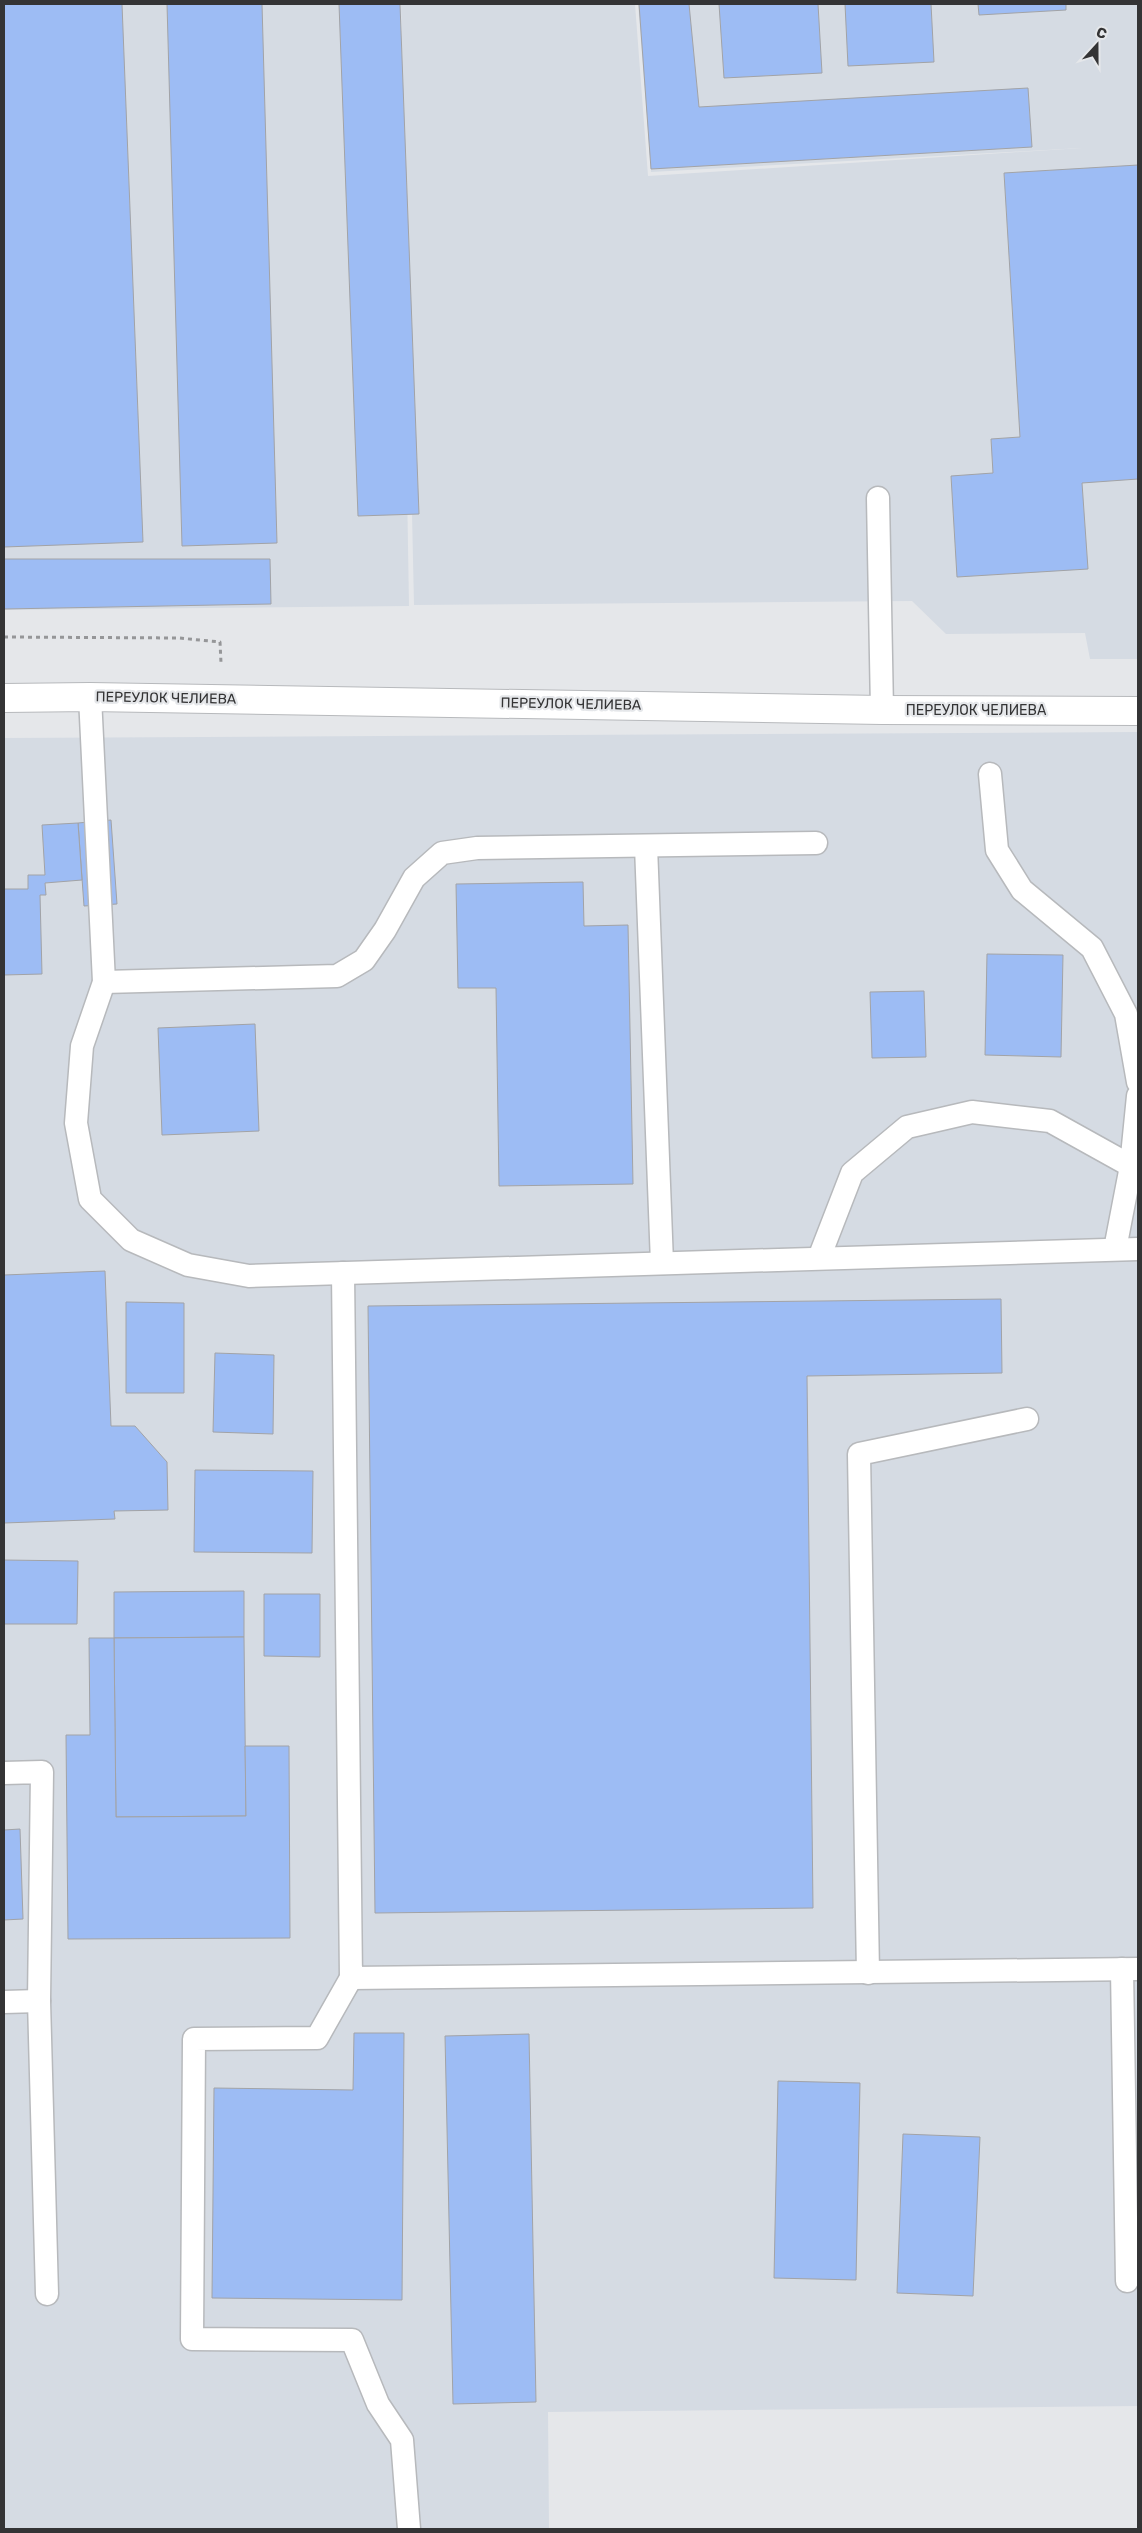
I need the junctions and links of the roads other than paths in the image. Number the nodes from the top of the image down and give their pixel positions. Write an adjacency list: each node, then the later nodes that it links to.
1 (878, 498): 4 (lane)
2 (90, 697): 3 (street, ПЕРЕУЛОК ЧЕЛИЕВА); 4 (street, ПЕРЕУЛОК ЧЕЛИЕВА); 9 (lane)
3 (4, 698)
4 (882, 710): 5 (street, ПЕРЕУЛОК ЧЕЛИЕВА)
5 (1138, 710)
6 (990, 774): 10 (lane)
7 (816, 843): 8 (lane)
8 (646, 846): 9 (lane); 16 (lane)
9 (104, 982): 17 (lane)
10 (1138, 1082)
11 (1138, 1096): 12 (lane)
12 (1131, 1166): 13 (lane); 15 (lane)
13 (1115, 1249): 14 (lane); 15 (lane)
14 (1138, 1249)
15 (819, 1258): 16 (lane)
16 (662, 1263): 17 (lane)
17 (343, 1273): 22 (lane)
18 (1027, 1418): 21 (lane)
19 (4, 1773): 24 (lane)
20 (1130, 1969): 21 (lane); 25 (lane)
21 (868, 1972): 22 (lane)
22 (351, 1978): 27 (lane)
23 (4, 2002): 24 (lane)
24 (39, 2002): 26 (lane)
25 (1127, 2281)
26 (47, 2294)
27 (409, 2529)

